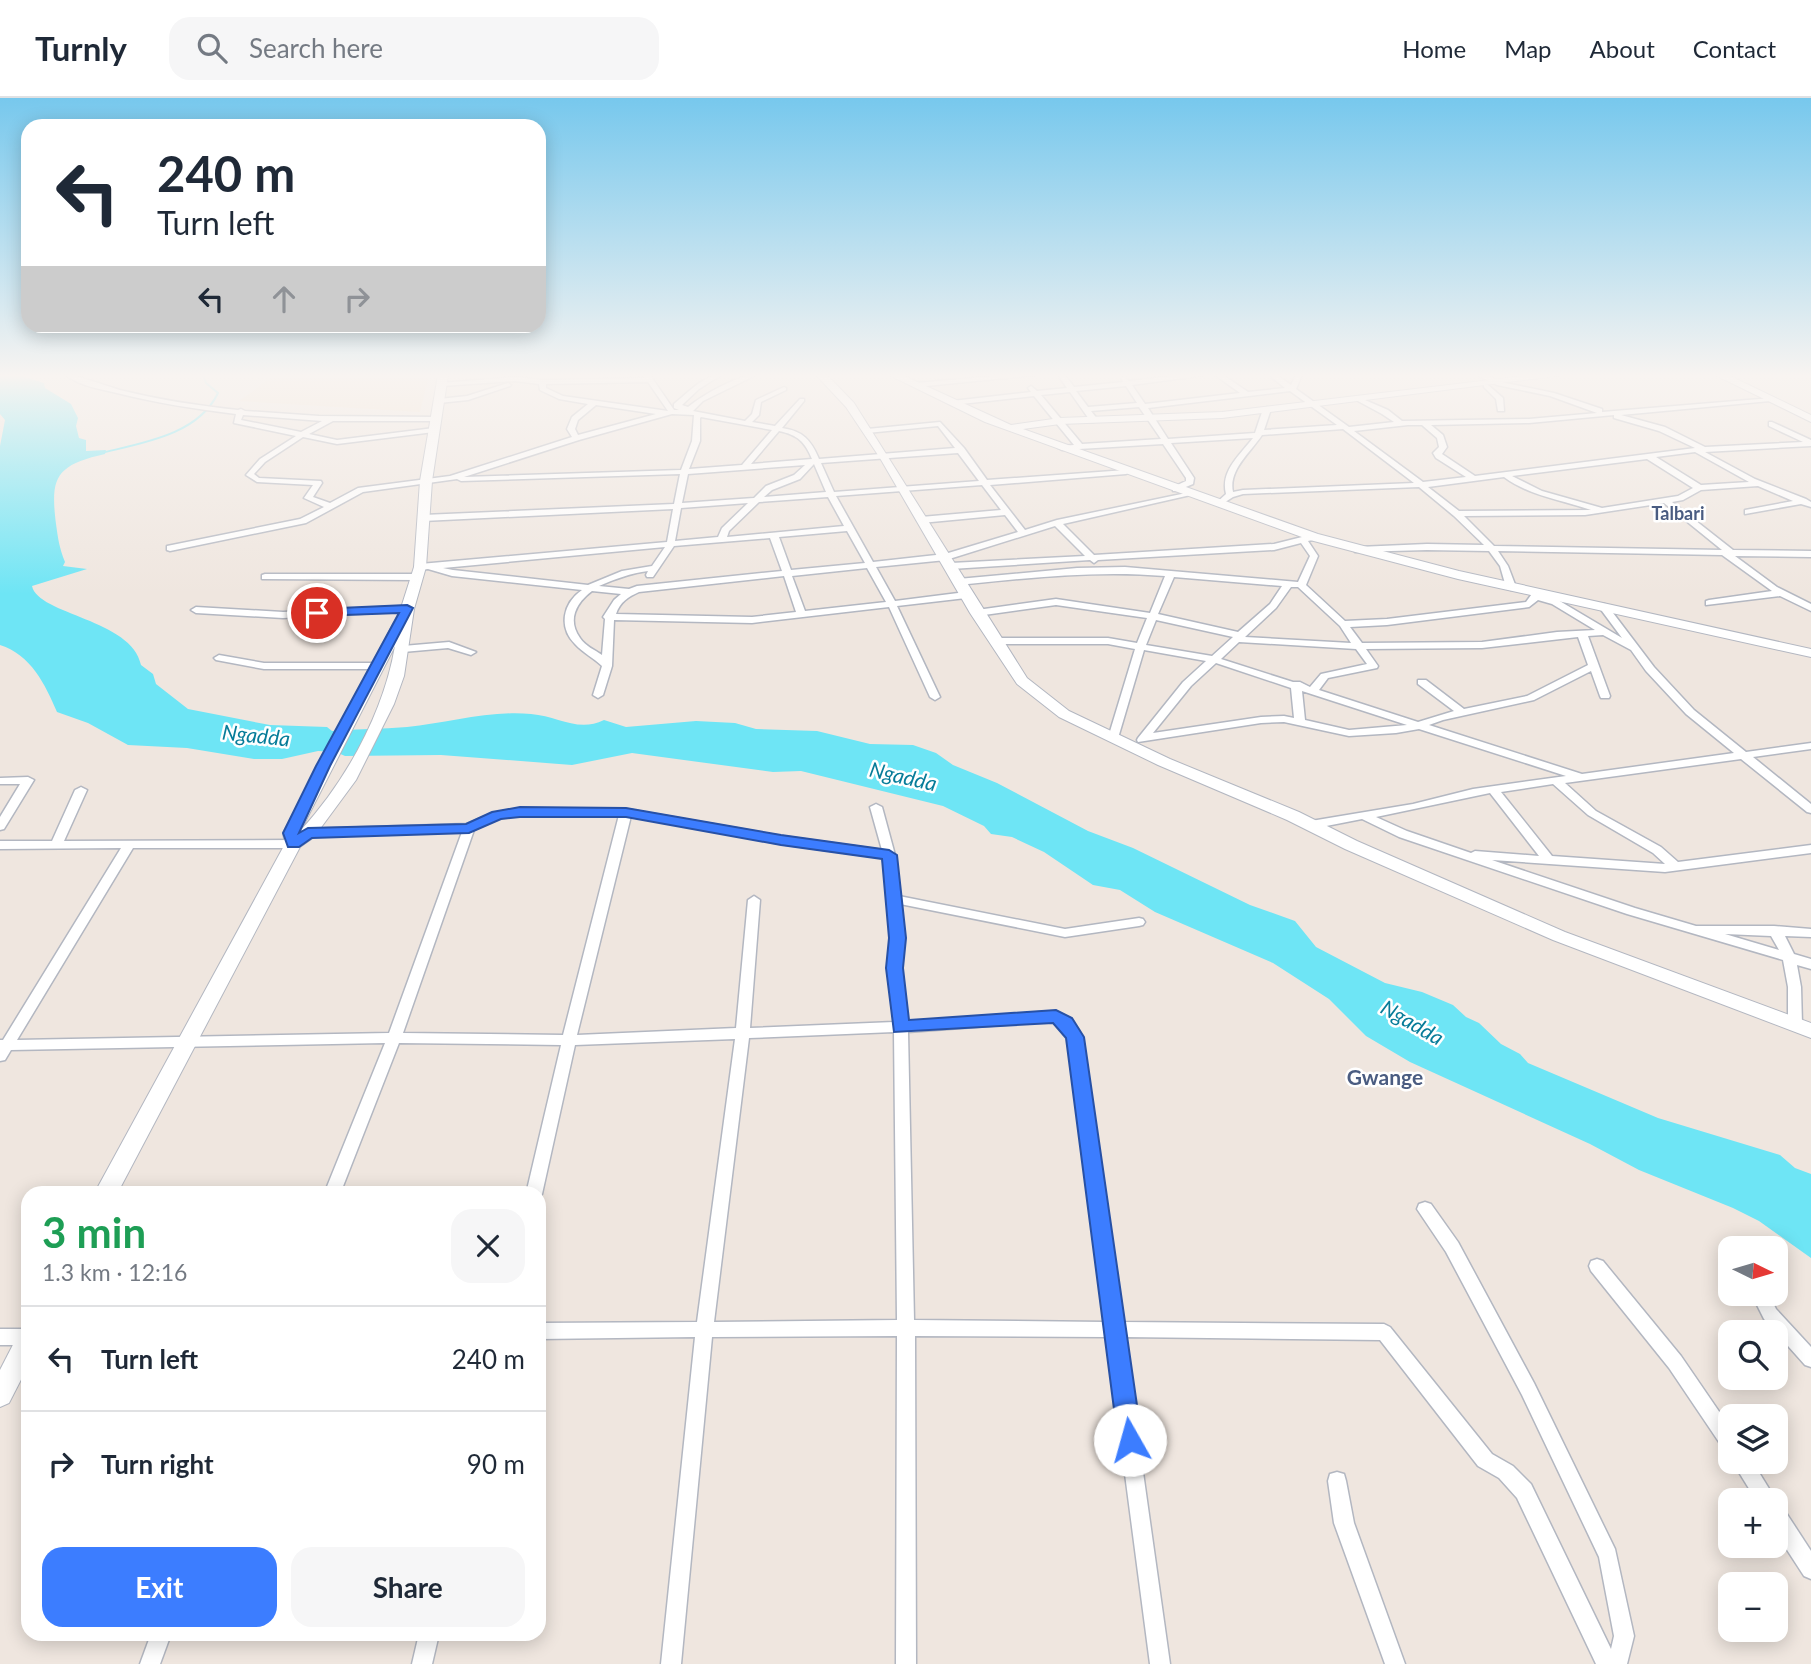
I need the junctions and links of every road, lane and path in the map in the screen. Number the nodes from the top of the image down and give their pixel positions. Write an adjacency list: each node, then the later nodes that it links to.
1 (283, 448): 40 (street)
2 (431, 448): 26 (main road)
3 (544, 448): 24 (street)
4 (693, 448): 21 (street)
5 (762, 448): 20 (street)
6 (807, 448): 19 (street)
7 (878, 448): 18 (main road)
8 (1062, 448): 22 (main road)
9 (1169, 448): 32 (street)
10 (1248, 448): 35 (street)
11 (1373, 448): 29 (street)
12 (1442, 448): 25 (street)
13 (1697, 448): 16 (street)
14 (1736, 448): 16 (street)
15 (961, 450): 18 (street); 27 (street)
16 (1700, 450): 17 (street); 28 (street)
17 (1648, 456): 23 (street); 31 (street)
18 (885, 458): 19 (street); 30 (main road)
19 (814, 463): 20 (street); 34 (street); 37 (street)
20 (744, 467): 21 (street)
21 (684, 472): 24 (street); 41 (street)
22 (1126, 472): 27 (street); 32 (main road)
23 (1504, 474): 25 (street); 42 (street)
24 (451, 478): 26 (street)
25 (1473, 478): 29 (street)
26 (426, 481): 40 (street); 46 (main road)
27 (985, 484): 30 (street); 43 (street)
28 (1759, 484): 31 (street); 38 (street)
29 (1421, 485): 35 (street); 45 (street)
30 (904, 488): 34 (street); 47 (main road)
31 (1699, 488): 36 (street)
32 (1176, 489): 33 (main road)
33 (1191, 494): 39 (main road); 48 (street)
34 (831, 495): 37 (street); 49 (street)
35 (1230, 495): 39 (street)
36 (1666, 501): 42 (street); 58 (street)
37 (758, 502): 41 (street); 52 (street)
38 (1808, 502): 44 (street)
39 (1219, 504): 53 (main road)
40 (332, 507): 55 (street)
41 (675, 507): 46 (street); 54 (street)
42 (1603, 511): 45 (street)
43 (1007, 512): 47 (street); 50 (street)
44 (1748, 512)
45 (1457, 514): 56 (street)
46 (423, 518): 64 (main road)
47 (921, 520): 61 (main road)
48 (1058, 523): 50 (street); 60 (street)
49 (849, 528): 51 (street); 62 (street)
50 (1023, 533): 61 (street)
51 (774, 536): 52 (street); 66 (street)
52 (722, 539): 54 (street)
53 (1309, 539): 57 (main road); 60 (street); 70 (street)
54 (671, 543): 63 (street); 64 (street)
55 (170, 548)
56 (1492, 549): 57 (street); 58 (street); 72 (street)
57 (1358, 550): 72 (main road)
58 (1729, 554): 59 (street); 76 (street)
59 (1811, 554)
60 (1093, 556): 61 (street); 65 (street)
61 (949, 562): 62 (street); 74 (main road)
62 (871, 565): 66 (street); 79 (street)
63 (655, 568): 71 (street); 73 (street)
64 (421, 570): 68 (street); 73 (street); 81 (main road)
65 (1099, 570): 67 (street); 74 (street)
66 (787, 573): 71 (street); 84 (street)
67 (1171, 573): 69 (street); 87 (street)
68 (265, 577)
69 (1289, 583): 70 (street); 91 (street)
70 (1301, 585): 88 (street)
71 (643, 587): 75 (street)
72 (1511, 587): 77 (main road)
73 (588, 588): 75 (street); 102 (street)
74 (962, 588): 79 (street); 85 (main road)
75 (628, 592): 86 (street)
76 (1780, 593): 78 (street); 82 (street)
77 (1536, 594): 80 (main road); 88 (street); 89 (street)
78 (1709, 603)
79 (892, 604): 84 (street); 109 (street)
80 (1604, 607): 97 (street); 98 (main road)
81 (407, 608): 83 (street); 95 (main road); 101 (main road)
82 (1811, 608)
83 (196, 610)
84 (801, 613): 86 (street)
85 (977, 613): 87 (street); 92 (main road)
86 (608, 617): 102 (street)
87 (1153, 617): 91 (street); 94 (street)
88 (1343, 624): 93 (street)
89 (1607, 632): 90 (street); 97 (street)
90 (1582, 634): 93 (street); 103 (street)
91 (1239, 637): 93 (street); 100 (street)
92 (995, 641): 94 (street); 113 (main road)
93 (1360, 646): 106 (street)
94 (1140, 647): 100 (street); 113 (street)
95 (403, 649): 96 (street); 129 (main road)
96 (471, 652)
97 (1638, 653): 116 (street)
98 (1811, 653)
99 (219, 658): 101 (street)
100 (1215, 660): 105 (street); 114 (street)
101 (377, 666): 129 (main road)
102 (607, 666): 107 (street)
103 (1594, 666): 108 (street); 110 (street)
104 (1422, 682): 110 (street)
105 (1296, 684): 106 (street); 111 (street)
106 (1313, 690): 112 (street)
107 (598, 695)
108 (1605, 696)
109 (935, 697)
110 (1462, 712): 112 (street)
111 (1300, 723): 112 (street); 114 (street)
112 (1420, 723): 117 (street)
113 (1113, 738): 114 (main road)
114 (1139, 742): 126 (main road)
115 (1811, 746): 116 (street)
116 (1741, 755): 117 (street); 123 (street)
117 (1578, 776): 118 (street)
118 (1555, 780): 120 (street); 137 (street)
119 (0, 781): 127 (street)
120 (1493, 789): 125 (street); 136 (street)
121 (81, 790): 131 (street)
122 (876, 807): 135 (street)
123 (1811, 810)
124 (626, 812): 128 (street); 135 (street); 151 (street)
125 (1364, 816): 126 (street); 134 (street)
126 (1311, 825): 146 (main road)
127 (0, 826)
128 (469, 828): 129 (street); 150 (street)
129 (301, 839): 132 (street); 152 (main road)
130 (0, 845): 131 (street)
131 (56, 845): 132 (street)
132 (129, 845): 153 (street)
133 (1811, 849): 137 (street)
134 (1461, 854): 136 (street); 141 (street)
135 (889, 855): 138 (street)
136 (1548, 859): 137 (street)
137 (1676, 867)
138 (893, 899): 140 (street); 147 (street)
139 (754, 900): 149 (street)
140 (1139, 922)
141 (1689, 929): 142 (street); 144 (street)
142 (1774, 930): 143 (street); 144 (street)
143 (1811, 933)
144 (1791, 959): 145 (street); 146 (street)
145 (1811, 964)
146 (1795, 1024): 148 (main road)
147 (901, 1027): 149 (street); 160 (street); 162 (street)
148 (1811, 1031)
149 (743, 1033): 151 (street); 161 (street)
150 (394, 1038): 151 (street); 152 (street); 155 (street)
151 (569, 1040): 156 (street)
152 (186, 1041): 153 (street); 154 (main road)
153 (2, 1049)
154 (110, 1186)
155 (335, 1186)
156 (536, 1186)
157 (1426, 1209): 182 (street)
158 (1597, 1266): 169 (street)
159 (1766, 1306): 167 (street)
160 (906, 1328): 161 (street); 162 (street); 178 (street)
161 (704, 1330): 163 (street); 177 (street)
162 (1115, 1330): 179 (street); 181 (street)
163 (546, 1331)
164 (0, 1337): 165 (street)
165 (21, 1338)
166 (21, 1353): 168 (main road)
167 (1811, 1359)
168 (0, 1395)
169 (1718, 1426)
170 (1337, 1481): 180 (street)
171 (1788, 1534): 172 (street)
172 (1811, 1569)
173 (159, 1641): 175 (street)
174 (427, 1641): 176 (street)
175 (150, 1664)
176 (422, 1664)
177 (671, 1664)
178 (906, 1664)
179 (1160, 1664)
180 (1395, 1664)
181 (1607, 1664)
182 (1617, 1664)

